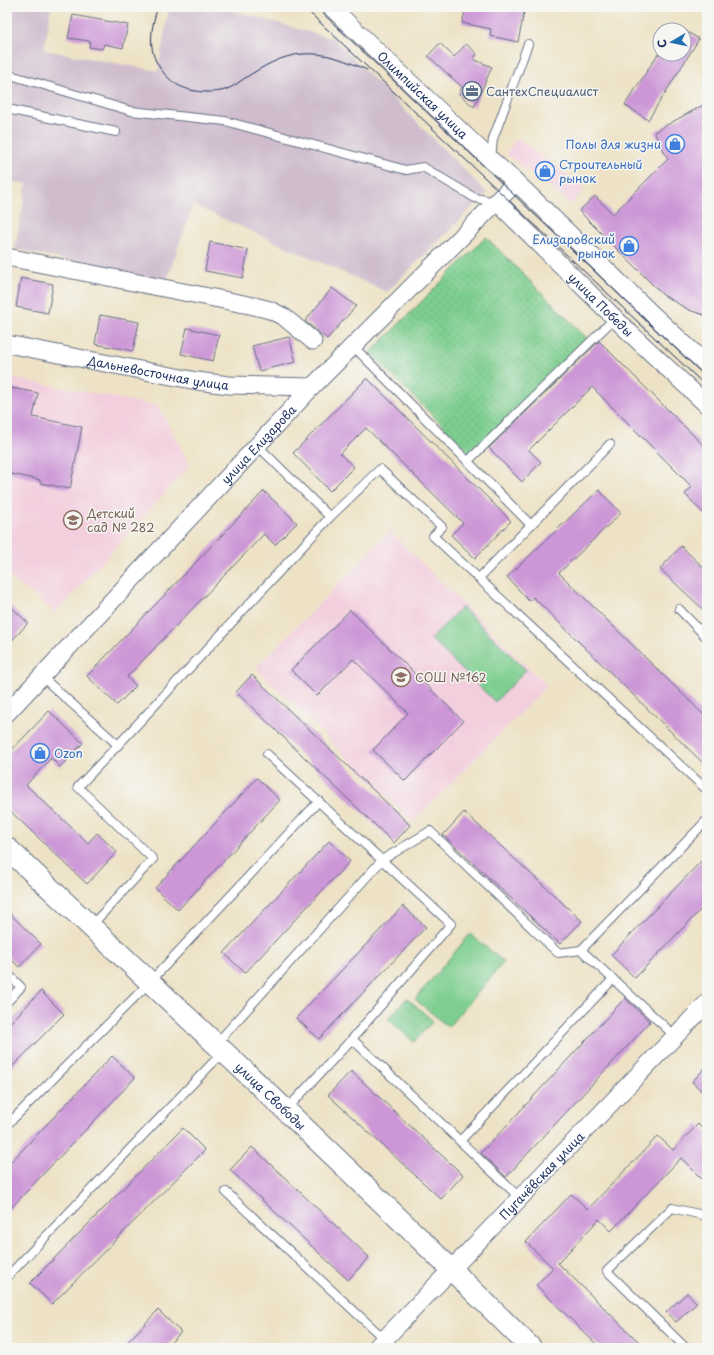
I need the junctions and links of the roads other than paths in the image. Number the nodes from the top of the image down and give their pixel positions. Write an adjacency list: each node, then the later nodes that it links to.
1 (331, 7): 6 (street, Олимпийская улица)
2 (528, 44): 6 (lane)
3 (7, 74): 8 (lane)
4 (7, 109): 5 (lane)
5 (116, 132)
6 (491, 160): 7 (street, Олимпийская улица)
7 (516, 182): 8 (street, улица Елизарова); 14 (street)
8 (497, 202): 10 (street, улица Победы); 13 (street, улица Елизарова)
9 (7, 257): 11 (street)
10 (615, 318): 16 (street, улица Победы); 19 (lane)
11 (313, 341)
12 (7, 344): 15 (street, Дальневосточная улица)
13 (353, 346): 15 (street, улица Елизарова); 19 (lane)
14 (707, 365)
15 (312, 387): 18 (street, улица Елизарова)
16 (707, 404)
17 (610, 444): 21 (lane)
18 (257, 445): 20 (lane); 25 (street, улица Елизарова)
19 (468, 461): 21 (lane)
20 (330, 516): 22 (lane); 27 (lane)
21 (531, 524): 22 (lane)
22 (479, 578): 29 (lane)
23 (679, 609): 24 (lane)
24 (707, 638)
25 (41, 676): 26 (street, улица Елизарова); 27 (lane)
26 (7, 713)
27 (118, 745): 34 (lane)
28 (267, 754): 30 (lane)
29 (707, 790)
30 (319, 802): 33 (lane); 38 (lane)
31 (707, 820): 35 (lane)
32 (7, 848): 34 (street, улица Свободы)
33 (382, 860): 35 (lane); 42 (lane); 43 (lane)
34 (91, 926): 38 (street, улица Свободы)
35 (581, 950): 37 (lane)
36 (7, 973): 39 (lane)
37 (614, 979): 41 (lane); 46 (lane)
38 (150, 982): 43 (street, улица Свободы); 45 (lane)
39 (7, 1002)
40 (707, 1003): 41 (street, Пугачёвская улица)
41 (675, 1036): 48 (street, Пугачёвская улица)
42 (352, 1039): 44 (lane); 46 (lane)
43 (220, 1047): 44 (street, улица Свободы); 51 (lane)
44 (286, 1110): 50 (street, улица Свободы)
45 (7, 1124)
46 (460, 1141): 48 (lane)
47 (226, 1192): 52 (lane)
48 (520, 1198): 50 (street, Пугачёвская улица)
49 (707, 1216): 54 (lane)
50 (452, 1270): 52 (street, Пугачёвская улица); 53 (street, улица Свободы)
51 (7, 1277)
52 (385, 1345)
53 (531, 1348)
54 (686, 1348)

